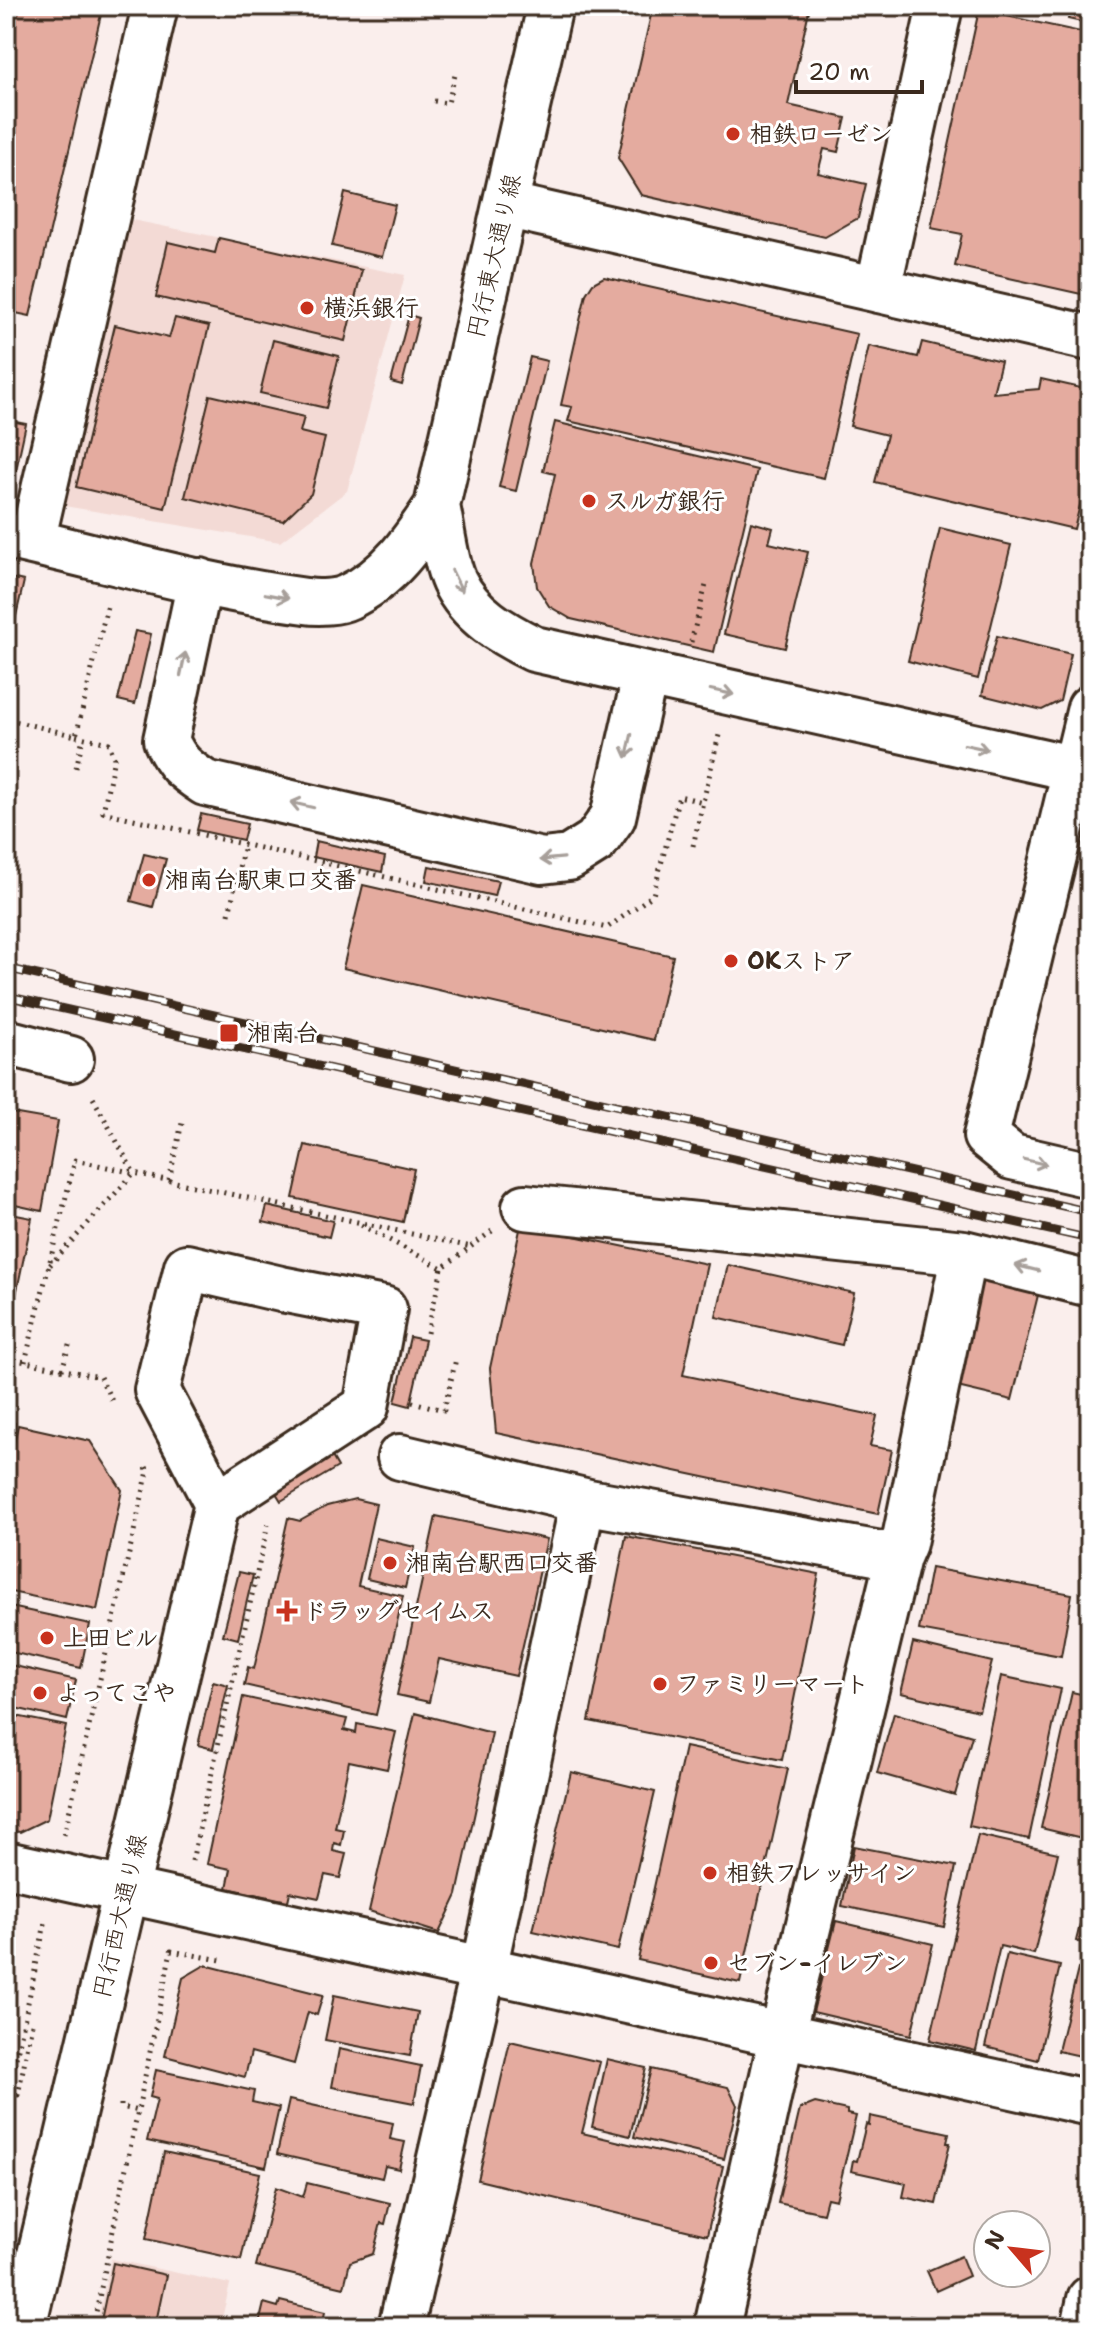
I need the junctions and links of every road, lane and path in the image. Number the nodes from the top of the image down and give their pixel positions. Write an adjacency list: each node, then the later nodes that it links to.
1 (155, 6): 10 (street)
2 (550, 6): 6 (street, 円行東大通り線)
3 (940, 6): 7 (street)
4 (456, 71): 5 (path)
5 (434, 101)
6 (505, 205): 7 (street); 9 (street, 円行東大通り線)
7 (878, 290): 8 (street)
8 (1090, 338)
9 (437, 506): 11 (street, one-way to 9); 15 (street, one-way to 15)
10 (19, 539): 11 (street)
11 (200, 581): 15 (street, one-way to 11)
12 (706, 585): 14 (path)
13 (111, 590): 17 (path)
14 (687, 657)
15 (645, 676): 20 (street, one-way to 20)
16 (1090, 708): 20 (street)
17 (6, 737)
18 (83, 737): 19 (path)
19 (76, 768)
20 (1076, 769): 28 (street, one-way to 28)
21 (703, 802): 23 (path)
22 (244, 845): 24 (path)
23 (693, 846)
24 (229, 914)
25 (6, 1042): 26 (street)
26 (71, 1059): 33 (path)
27 (182, 1123): 29 (path)
28 (1090, 1175)
29 (169, 1180)
30 (525, 1207): 31 (path); 32 (street)
31 (353, 1221)
32 (964, 1253): 34 (street, one-way to 32); 46 (street)
33 (49, 1267)
34 (1090, 1284)
35 (70, 1342): 38 (path)
36 (6, 1358): 38 (path)
37 (456, 1359): 39 (path)
38 (62, 1370): 40 (path)
39 (412, 1402)
40 (120, 1417)
41 (141, 1457): 47 (path)
42 (400, 1457): 44 (street)
43 (217, 1504): 43 (street); 50 (street, 円行西大通り線)
44 (597, 1504): 46 (street); 53 (street)
45 (270, 1517): 49 (path)
46 (898, 1557): 55 (street)
47 (63, 1837)
48 (6, 1864): 50 (street)
49 (190, 1870)
50 (126, 1891): 53 (street); 60 (street, 円行西大通り線)
51 (46, 1919): 56 (path)
52 (232, 1962): 61 (path)
53 (484, 1970): 55 (street); 62 (street)
54 (32, 2024): 56 (path)
55 (782, 2035): 57 (street); 63 (street)
56 (9, 2094): 58 (path)
57 (1090, 2103)
58 (6, 2105)
59 (1090, 2299): 64 (street)
60 (23, 2327)
61 (93, 2327)
62 (401, 2327)
63 (717, 2327)
64 (1084, 2327)

